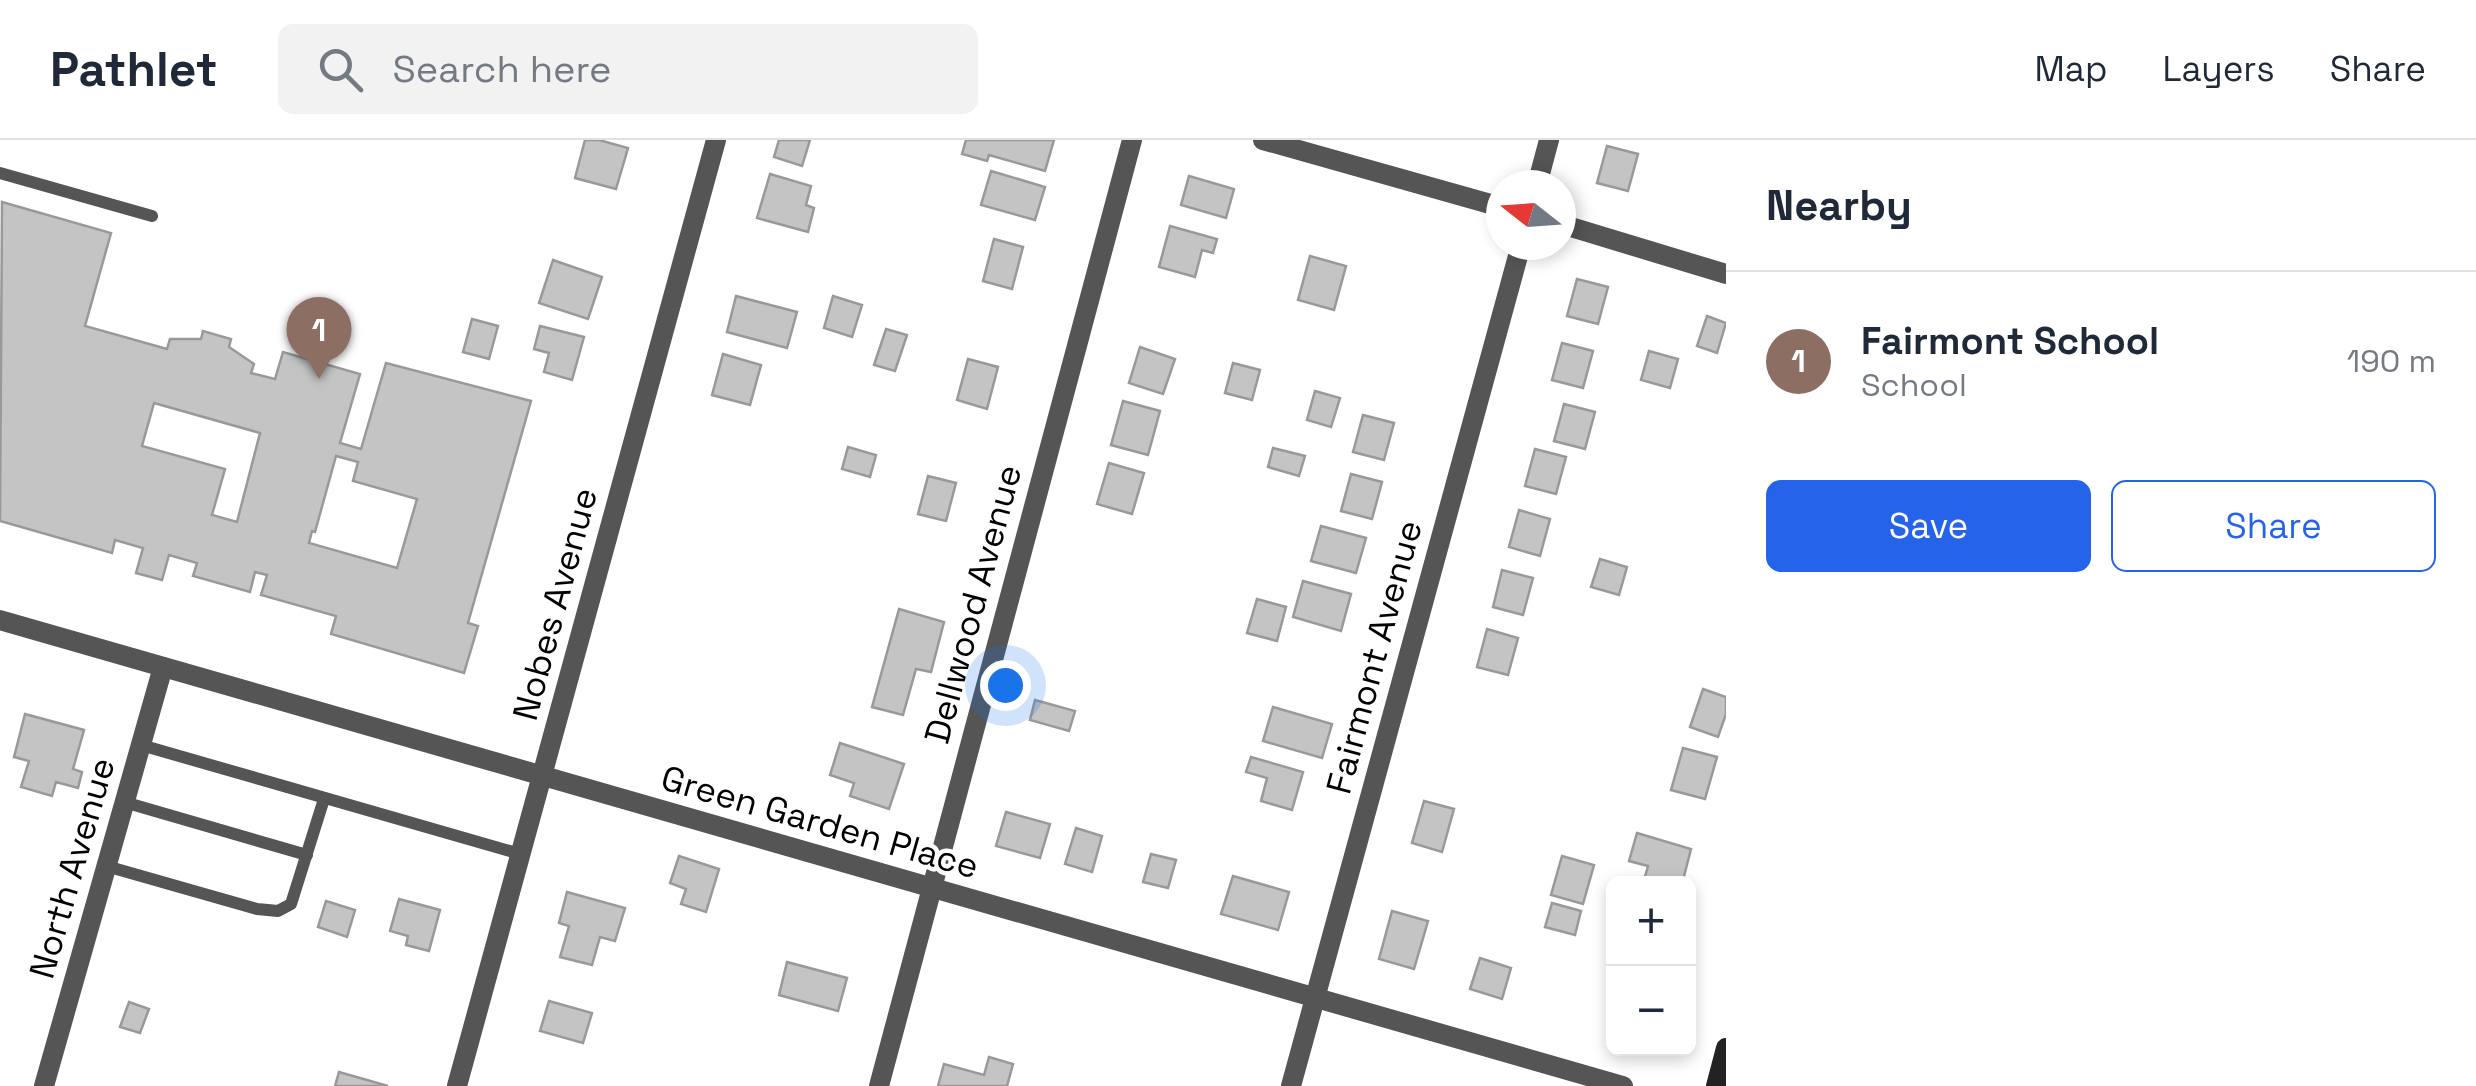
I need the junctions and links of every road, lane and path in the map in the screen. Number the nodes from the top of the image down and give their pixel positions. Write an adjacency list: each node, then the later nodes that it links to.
1 (716, 140): 15 (street, Nobes Avenue)
2 (1132, 140): 21 (street, Dellwood Avenue)
3 (1263, 140): 7 (street)
4 (1549, 140): 5 (street)
5 (1541, 170)
6 (0, 173): 8 (lane)
7 (1486, 203)
8 (152, 216)
9 (1576, 229): 11 (street)
10 (1517, 260): 22 (street, Fairmont Avenue)
11 (1726, 274)
12 (0, 620): 13 (street, Green Garden Place)
13 (163, 667): 14 (street, North Avenue); 15 (street, Green Garden Place)
14 (141, 745): 16 (lane); 17 (street, North Avenue)
15 (541, 776): 18 (street, Nobes Avenue); 21 (street, Green Garden Place)
16 (324, 799): 18 (lane); 19 (lane)
17 (124, 802): 19 (lane); 20 (street, North Avenue)
18 (520, 854): 25 (street, Nobes Avenue)
19 (307, 856): 20 (lane)
20 (106, 866): 24 (street, North Avenue)
21 (930, 888): 22 (street, Green Garden Place); 26 (street, Dellwood Avenue)
22 (1314, 998): 27 (street, Fairmont Avenue); 28 (street, Green Garden Place)
23 (1726, 1048): 29 (street)
24 (44, 1086)
25 (458, 1086)
26 (878, 1086)
27 (1291, 1086)
28 (1623, 1086)
29 (1716, 1086)

